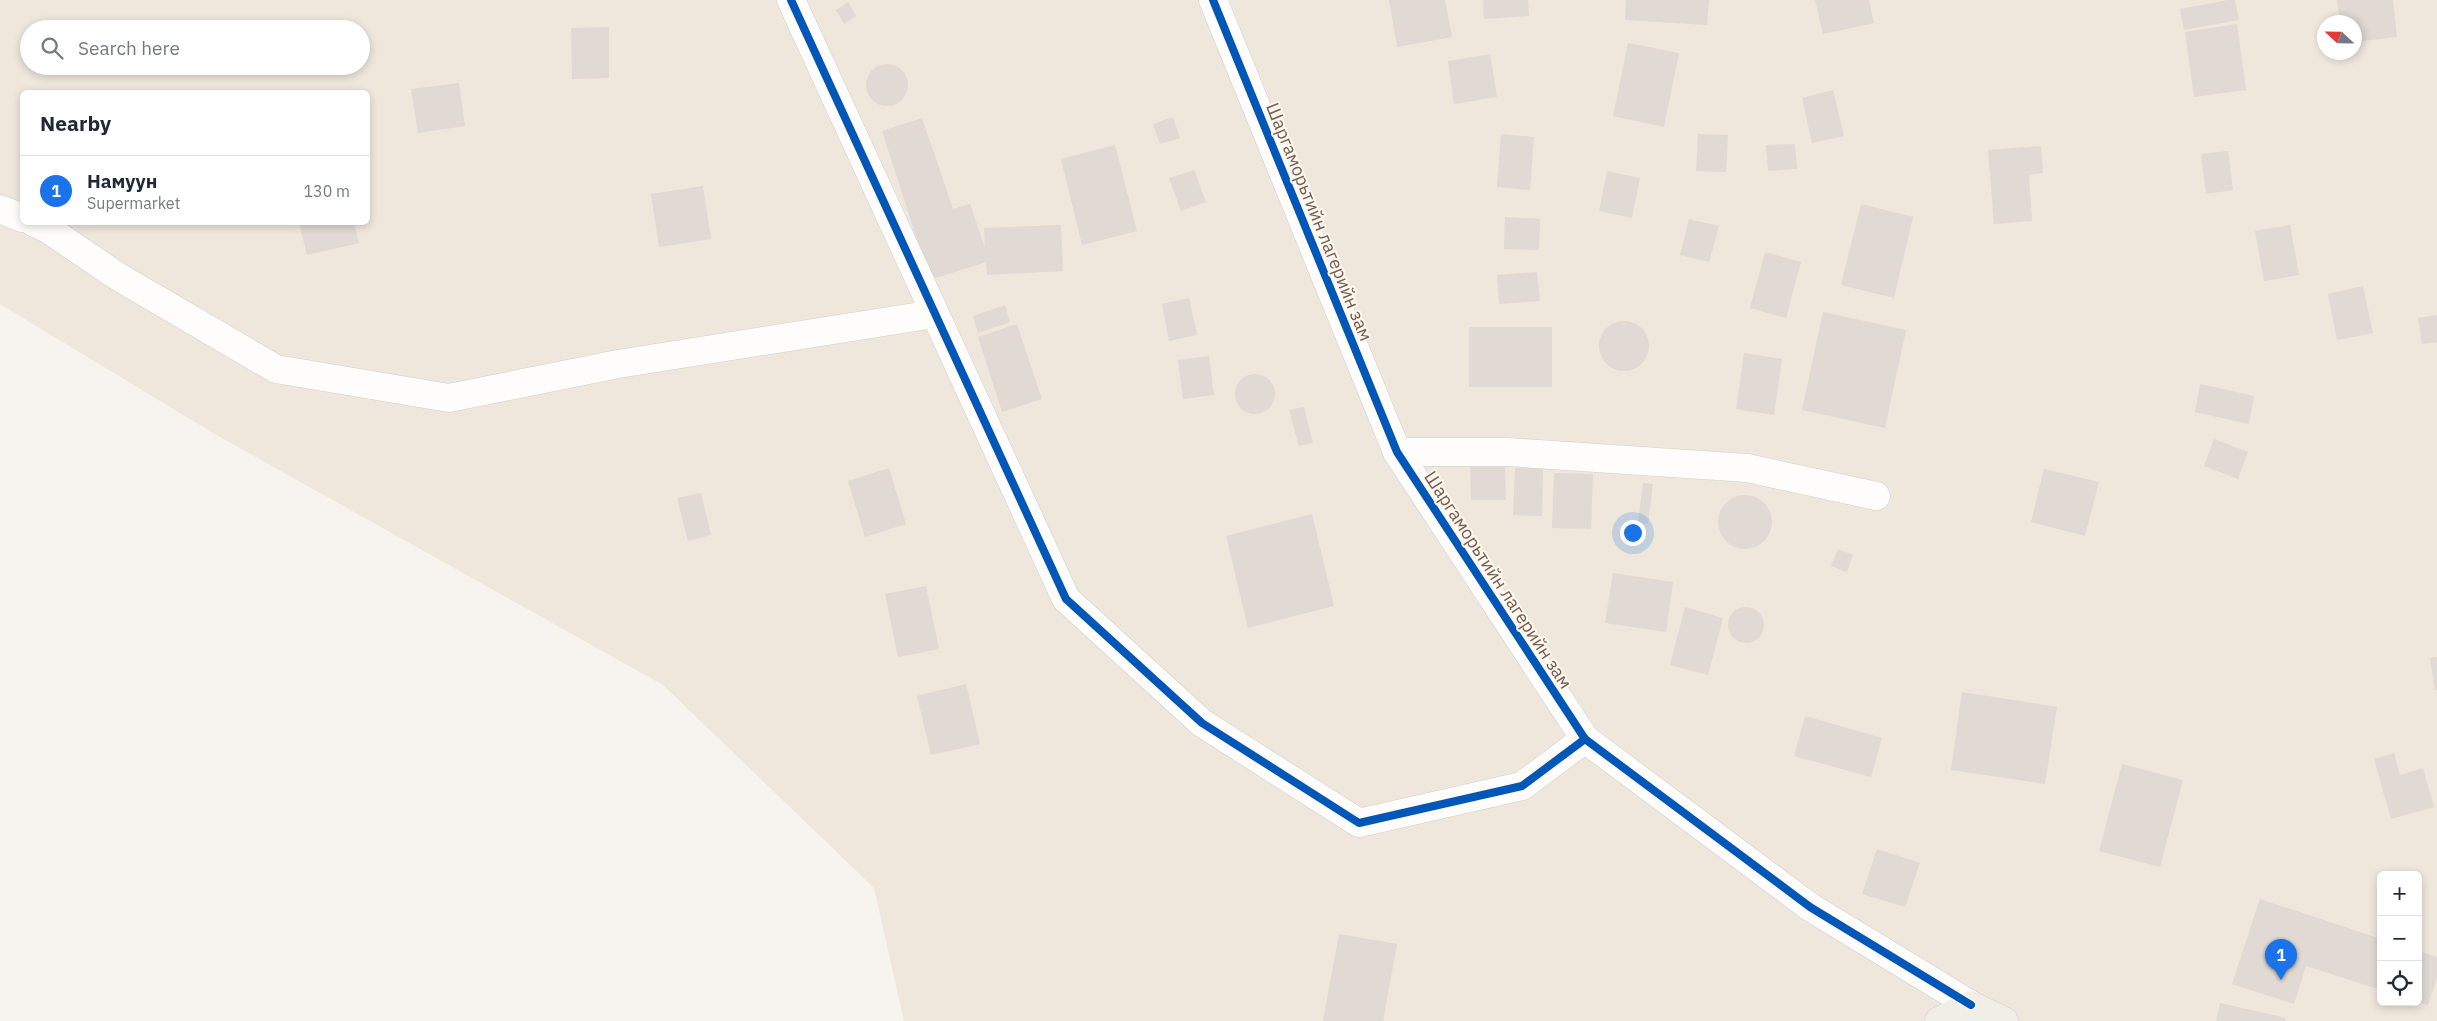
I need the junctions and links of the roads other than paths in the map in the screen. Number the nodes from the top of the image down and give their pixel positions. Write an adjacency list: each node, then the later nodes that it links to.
1 (792, 0): 6 (street)
2 (1213, 0): 7 (street, Шаргаморьтийн лагерийн зам)
3 (0, 209): 4 (street)
4 (20, 217)
5 (39, 225): 6 (street)
6 (934, 314): 9 (street)
7 (1397, 452): 8 (street); 9 (street, Шаргаморьтийн лагерийн зам)
8 (1876, 496)
9 (1585, 739): 10 (street, Шаргаморьтийн лагерийн зам)
10 (1971, 1005): 11 (main road); 12 (main road)
11 (1939, 1021)
12 (2004, 1021)

